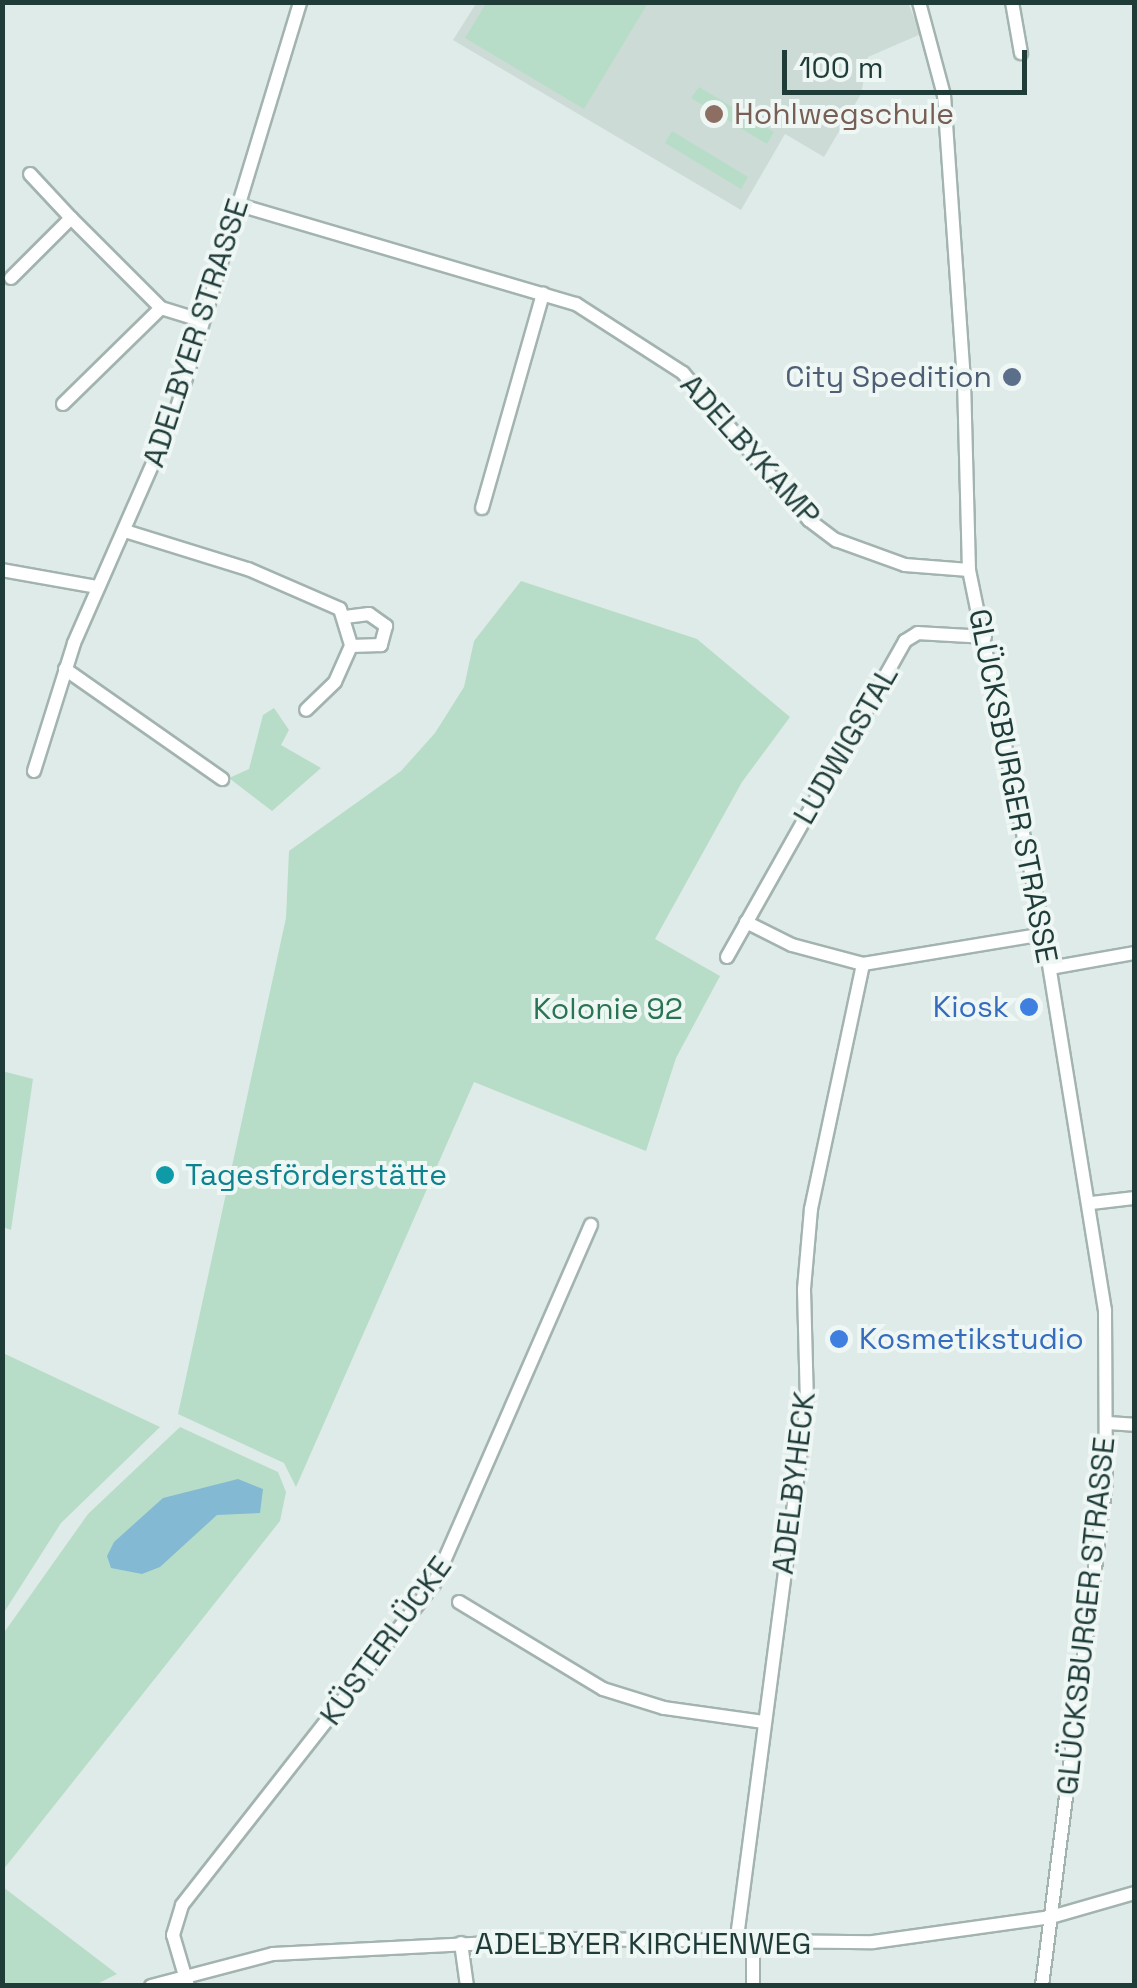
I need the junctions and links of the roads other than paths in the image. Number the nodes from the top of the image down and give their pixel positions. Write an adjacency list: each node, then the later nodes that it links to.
1 (300, 2): 6 (street, ADELBYER STRASSE)
2 (919, 2): 16 (street, GLÜCKSBURGER STRASSE)
3 (1012, 2): 4 (street)
4 (1021, 54)
5 (30, 174): 7 (street)
6 (239, 205): 9 (street, ADELBYKAMP); 11 (street, ADELBYER STRASSE)
7 (72, 218): 8 (street); 10 (street)
8 (10, 278)
9 (543, 294): 13 (street); 16 (street, ADELBYKAMP)
10 (160, 308): 11 (street); 12 (street)
11 (203, 321): 14 (street, ADELBYER STRASSE)
12 (63, 404)
13 (482, 508)
14 (125, 531): 17 (street, ADELBYER STRASSE); 18 (street)
15 (2, 570): 17 (street)
16 (969, 570): 19 (street, GLÜCKSBURGER STRASSE)
17 (97, 586): 21 (street, ADELBYER STRASSE)
18 (346, 617): 20 (street); 20 (street)
19 (985, 637): 25 (street, LUDWIGSTAL); 26 (street, GLÜCKSBURGER STRASSE)
20 (351, 646): 22 (street)
21 (66, 669): 23 (street, ADELBYER STRASSE); 24 (street)
22 (306, 710)
23 (34, 770)
24 (222, 779)
25 (746, 922): 28 (street, LUDWIGSTAL); 29 (street)
26 (1044, 934): 29 (street); 30 (street, GLÜCKSBURGER STRASSE)
27 (1134, 954): 30 (street)
28 (727, 957)
29 (863, 964): 37 (street, ADELBYHECK)
30 (1050, 968): 32 (street, GLÜCKSBURGER STRASSE)
31 (1134, 1198): 32 (street)
32 (1091, 1203): 34 (street, GLÜCKSBURGER STRASSE)
33 (591, 1225): 43 (street, KÜSTERLÜCKE)
34 (1108, 1424): 35 (street); 39 (street, GLÜCKSBURGER STRASSE)
35 (1134, 1425)
36 (459, 1602): 37 (street)
37 (763, 1722): 41 (street, ADELBYHECK)
38 (1134, 1892): 39 (street, ADELBYER KIRCHENWEG)
39 (1051, 1917): 42 (street, ADELBYER KIRCHENWEG); 47 (street, GLÜCKSBURGER STRASSE)
40 (461, 1943): 41 (street, ADELBYER KIRCHENWEG); 43 (street, ADELBYER KIRCHENWEG); 45 (street)
41 (736, 1944): 42 (street, ADELBYER KIRCHENWEG)
42 (753, 1946): 46 (street)
43 (186, 1980): 44 (street, ADELBYER KIRCHENWEG)
44 (151, 1986)
45 (467, 1986)
46 (753, 1986)
47 (1042, 1986)

